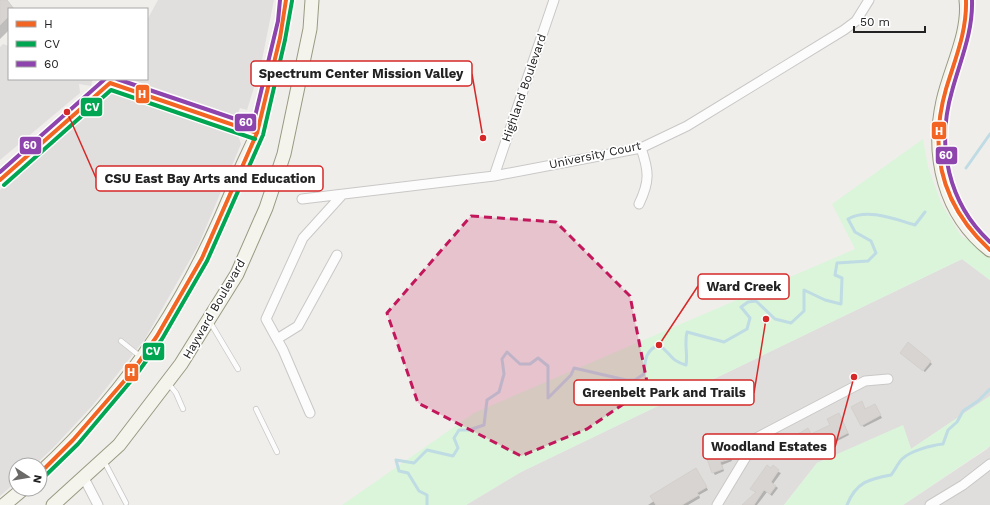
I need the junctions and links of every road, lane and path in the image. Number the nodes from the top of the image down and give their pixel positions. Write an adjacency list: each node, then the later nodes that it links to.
1 (286, 0): 6 (street)
2 (312, 0): 15 (street, Hayward Boulevard)
3 (554, 0): 8 (street, Highland Boulevard)
4 (869, 0): 7 (street, University Court)
5 (966, 0): 13 (street)
6 (257, 133): 9 (lane); 18 (street)
7 (641, 148): 8 (street, University Court); 12 (street)
8 (494, 176): 10 (street, University Court)
9 (0, 180)
10 (342, 195): 11 (street, University Court); 16 (street)
11 (302, 199)
12 (639, 204)
13 (990, 250)
14 (337, 255): 16 (street)
15 (209, 320): 19 (lane); 21 (street, Hayward Boulevard)
16 (277, 339): 24 (street)
17 (121, 341): 18 (lane)
18 (142, 358): 28 (street)
19 (238, 369)
20 (888, 379): 35 (street)
21 (167, 382): 22 (lane); 26 (street, Hayward Boulevard)
22 (183, 409)
23 (256, 409): 25 (lane)
24 (310, 413)
25 (277, 452)
26 (103, 460): 29 (street, Hayward Boulevard); 31 (lane)
27 (990, 464): 36 (street)
28 (48, 466)
29 (84, 478): 33 (street, Hayward Boulevard); 34 (street)
30 (14, 497): 32 (street)
31 (126, 503)
32 (4, 505)
33 (53, 505)
34 (98, 505)
35 (717, 505)
36 (930, 505)

